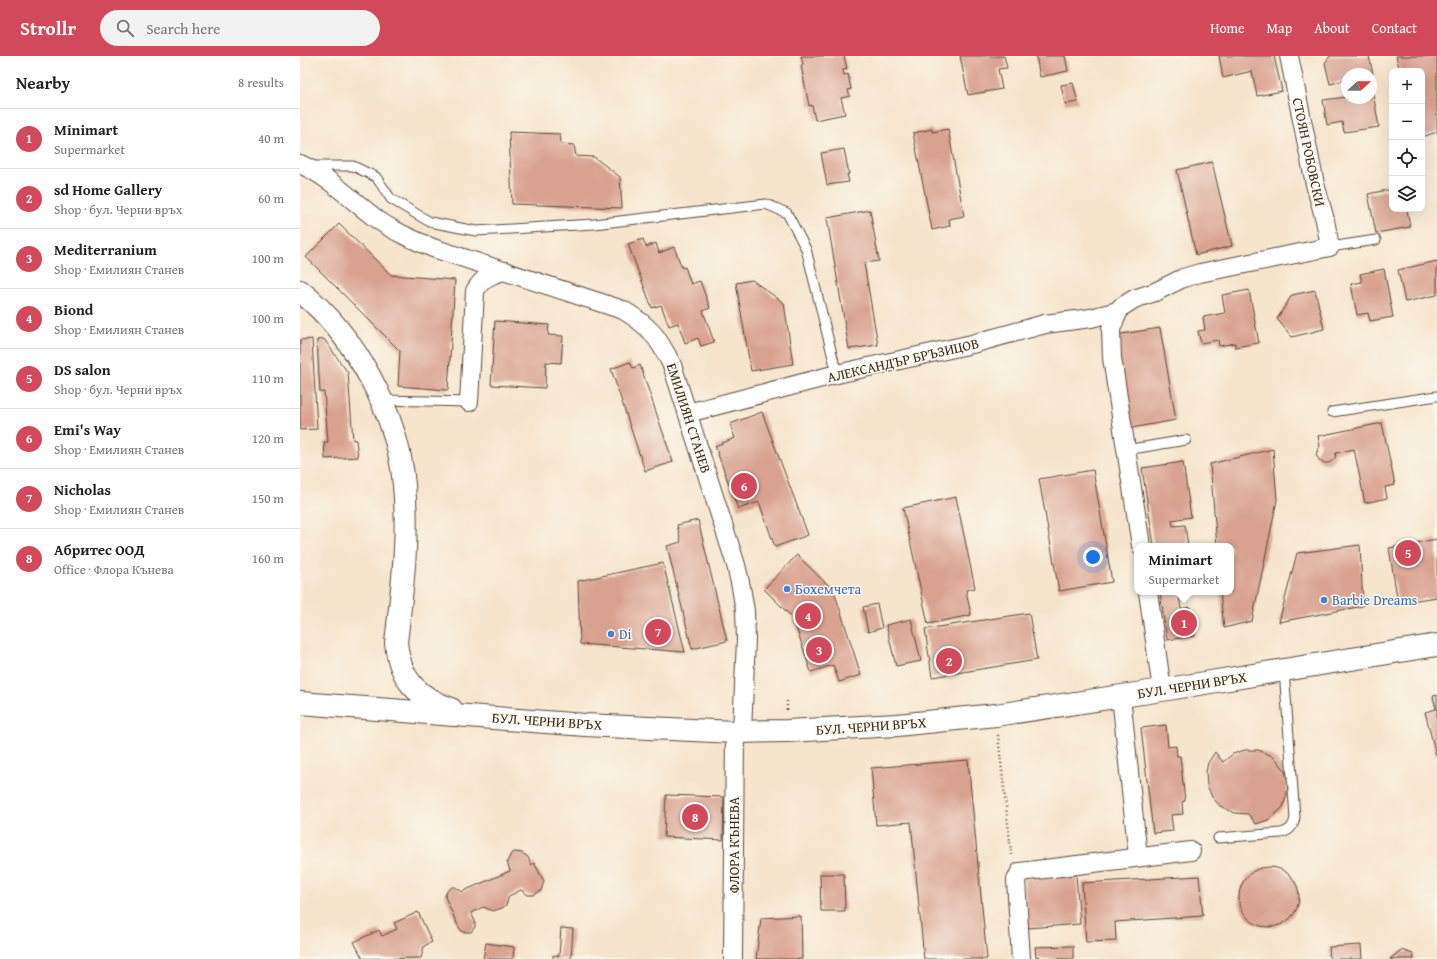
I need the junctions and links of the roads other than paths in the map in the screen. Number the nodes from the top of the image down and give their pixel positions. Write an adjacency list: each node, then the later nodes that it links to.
1 (1289, 56): 4 (street, СТОЯН РОБОВСКИ)
2 (302, 165): 5 (street, ЕМИЛИЯН СТАНЕВ); 8 (lane)
3 (1376, 240): 4 (lane)
4 (1330, 247): 7 (street, АЛЕКСАНДЪР БРЪЗИЦОВ)
5 (506, 271): 11 (street); 13 (street, ЕМИЛИЯН СТАНЕВ)
6 (300, 291): 10 (main road)
7 (1118, 311): 8 (street, АЛЕКСАНДЪР БРЪЗИЦОВ); 15 (street)
8 (837, 374): 13 (street, АЛЕКСАНДЪР БРЪЗИЦОВ)
9 (1437, 396): 12 (lane)
10 (381, 400): 11 (lane); 23 (main road)
11 (470, 402)
12 (1332, 412)
13 (688, 413): 24 (street, ЕМИЛИЯН СТАНЕВ)
14 (1186, 440): 15 (lane)
15 (1126, 450): 16 (street)
16 (1141, 543)
17 (1148, 595): 20 (street)
18 (1437, 644): 19 (main road, БУЛ. ЧЕРНИ ВРЪХ)
19 (1284, 670): 20 (main road, БУЛ. ЧЕРНИ ВРЪХ); 25 (lane)
20 (1162, 690): 21 (main road, БУЛ. ЧЕРНИ ВРЪХ)
21 (1121, 696): 24 (main road, БУЛ. ЧЕРНИ ВРЪХ); 27 (street)
22 (300, 703): 23 (main road, БУЛ. ЧЕРНИ ВРЪХ)
23 (468, 715): 24 (main road, БУЛ. ЧЕРНИ ВРЪХ)
24 (739, 732): 28 (street, ФЛОРА КЪНЕВА)
25 (1218, 838)
26 (1191, 851): 27 (street)
27 (1138, 857): 29 (street)
28 (733, 959)
29 (1021, 959)

